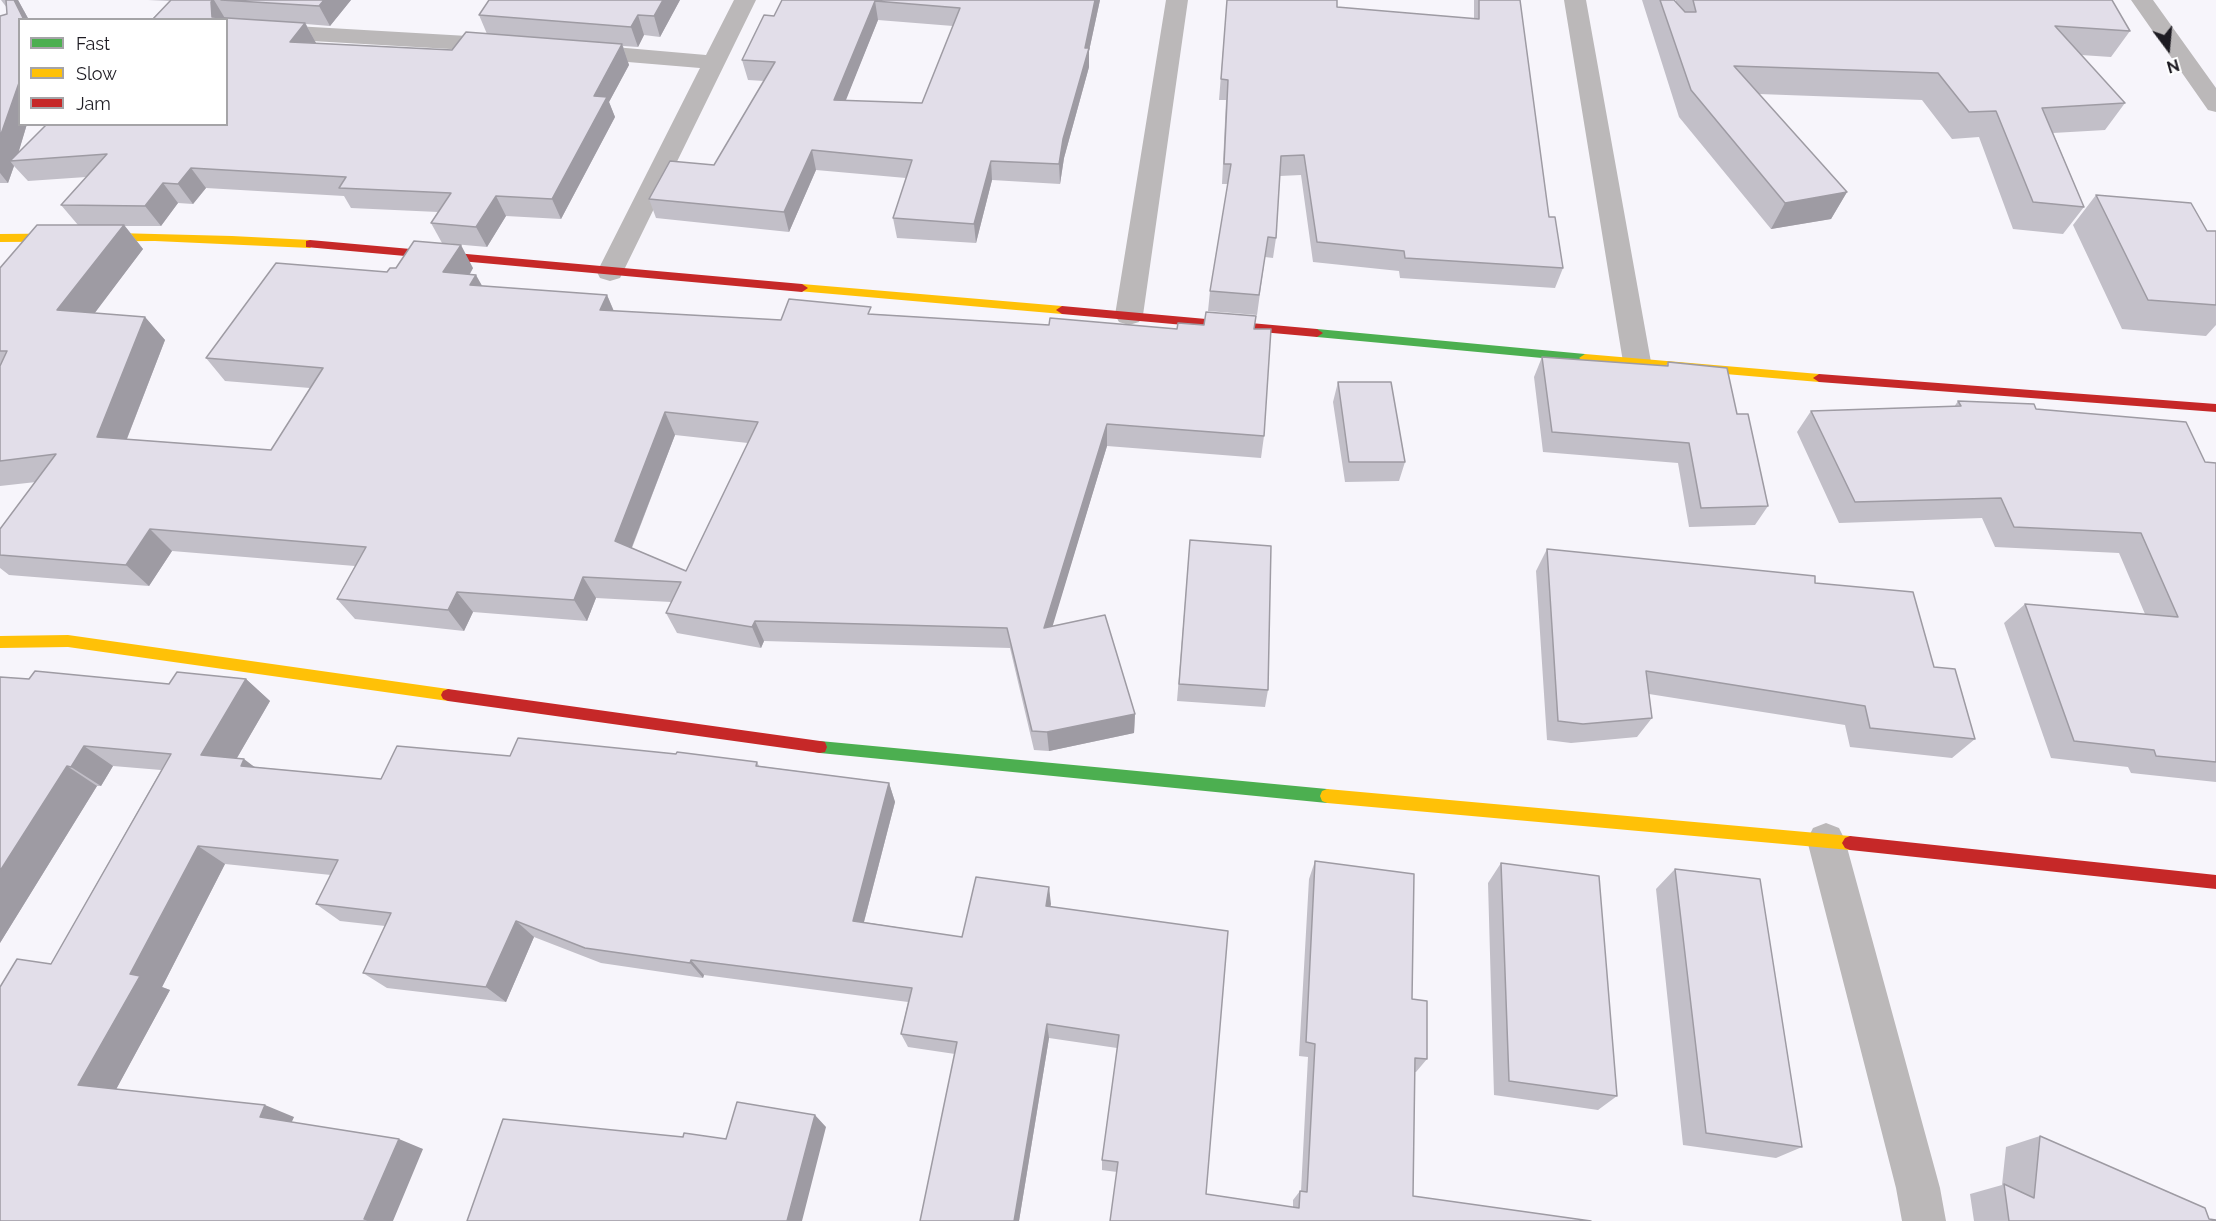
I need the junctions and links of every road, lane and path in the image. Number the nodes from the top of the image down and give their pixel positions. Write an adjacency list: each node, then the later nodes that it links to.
1 (745, 0): 8 (street)
2 (1177, 0): 12 (street)
3 (1575, 0): 13 (street)
4 (2142, 0): 9 (street)
5 (228, 29): 6 (street)
6 (520, 47)
7 (554, 49): 8 (street)
8 (713, 62): 11 (street)
9 (2216, 105)
10 (0, 238): 11 (street)
11 (610, 272): 12 (street)
12 (1129, 315): 13 (street)
13 (1637, 362): 14 (street)
14 (2216, 408)
15 (0, 642): 16 (street)
16 (1826, 840): 17 (street); 18 (street)
17 (2216, 882)
18 (1924, 1221)

